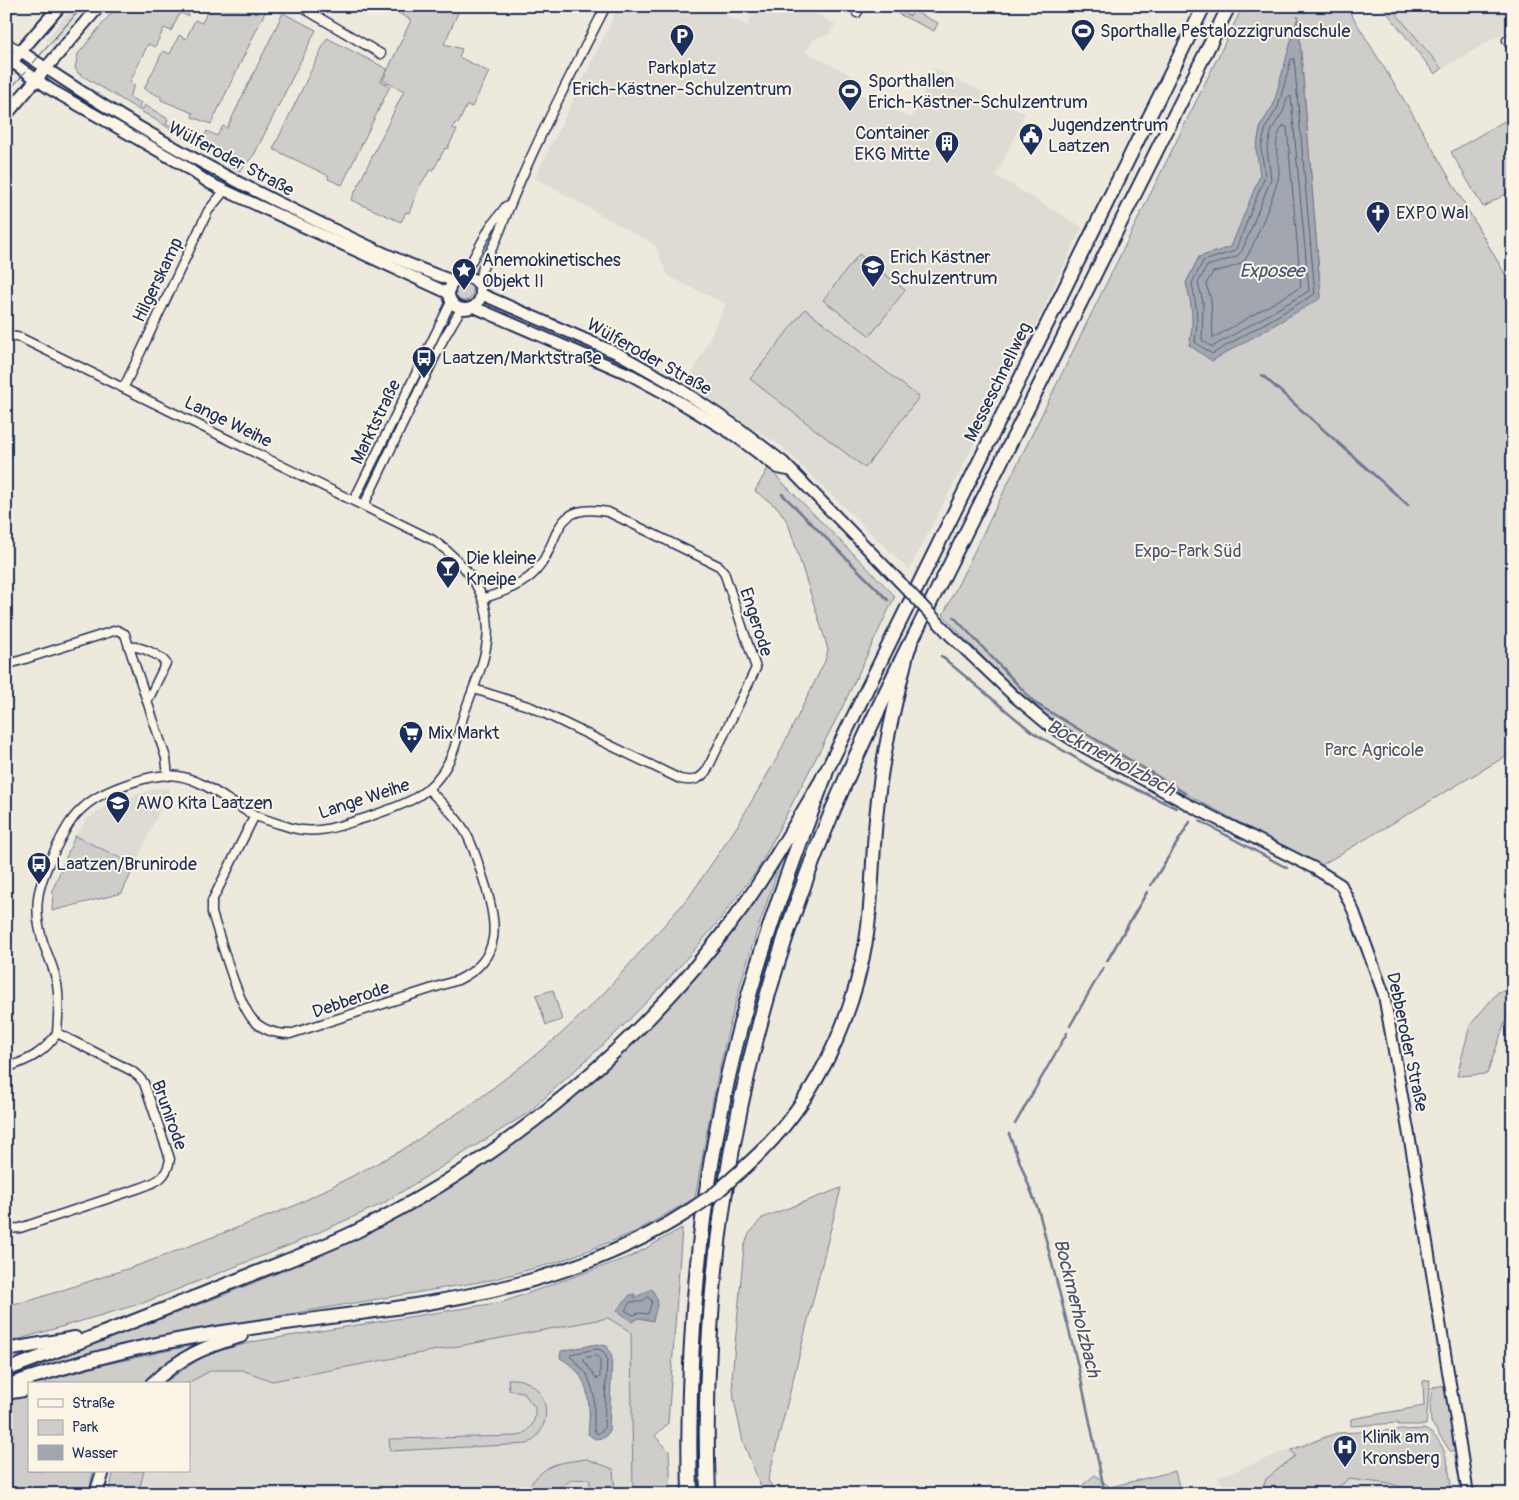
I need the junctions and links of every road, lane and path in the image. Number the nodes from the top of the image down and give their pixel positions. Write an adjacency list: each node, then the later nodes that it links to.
1 (60, 6): 12 (main road)
2 (99, 6): 15 (main road)
3 (310, 6): 13 (street)
4 (606, 6): 19 (street)
5 (1204, 6): 40 (highway, Messeschnellweg)
6 (1229, 6): 8 (highway)
7 (1236, 6): 8 (highway)
8 (1213, 34): 35 (highway)
9 (1510, 38): 11 (street)
10 (6, 42): 12 (street, Wülferoder Straße)
11 (1513, 50)
12 (22, 52): 14 (main road); 15 (street, Wülferoder Straße)
13 (381, 54)
14 (8, 62): 16 (street, Wülferoder Straße)
15 (46, 68): 16 (main road); 21 (street, Wülferoder Straße)
16 (36, 79): 17 (main road); 18 (street, Wülferoder Straße)
17 (6, 115)
18 (225, 190): 23 (street, Wülferoder Straße); 27 (street, Hilgerskamp)
19 (511, 199): 20 (street); 22 (street)
20 (463, 276): 21 (street); 22 (street)
21 (453, 281): 23 (street)
22 (480, 289): 24 (street); 28 (street, Wülferoder Straße)
23 (450, 297): 25 (street); 31 (street, Marktstraße)
24 (474, 307): 25 (street); 29 (street, Wülferoder Straße)
25 (461, 309): 32 (street, Marktstraße)
26 (6, 334): 27 (street, Lange Weihe)
27 (124, 387): 31 (street, Lange Weihe)
28 (684, 392): 29 (street); 30 (street, Wülferoder Straße)
29 (679, 402): 30 (street, Wülferoder Straße)
30 (788, 470): 34 (street, Wülferoder Straße, bridge)
31 (354, 500): 32 (street, Lange Weihe)
32 (364, 505): 33 (street, Lange Weihe)
33 (484, 598): 38 (street, Lange Weihe); 38 (street, Engerode)
34 (951, 636): 60 (street, Debberoder Straße)
35 (909, 646): 47 (highway, bridge); 59 (highway)
36 (129, 647): 37 (street); 39 (street); 39 (street)
37 (6, 666)
38 (474, 689): 42 (street, Lange Weihe)
39 (146, 698): 41 (street)
40 (825, 774): 48 (highway, Messeschnellweg); 58 (highway)
41 (168, 776): 43 (street, Lange Weihe); 44 (street, Lange Weihe)
42 (429, 790): 43 (street, Lange Weihe); 43 (street, Debberode)
43 (254, 815)
44 (58, 1033): 45 (street); 46 (street, Brunirode)
45 (6, 1068)
46 (6, 1229)
47 (281, 1325): 51 (highway); 52 (highway)
48 (100, 1335): 49 (highway); 50 (highway)
49 (6, 1350)
50 (6, 1370)
51 (154, 1382)
52 (6, 1386)
53 (28, 1389): 54 (highway)
54 (6, 1393)
55 (98, 1472): 57 (highway)
56 (103, 1472): 57 (highway)
57 (96, 1494)
58 (690, 1494)
59 (708, 1494)
60 (1468, 1494)

